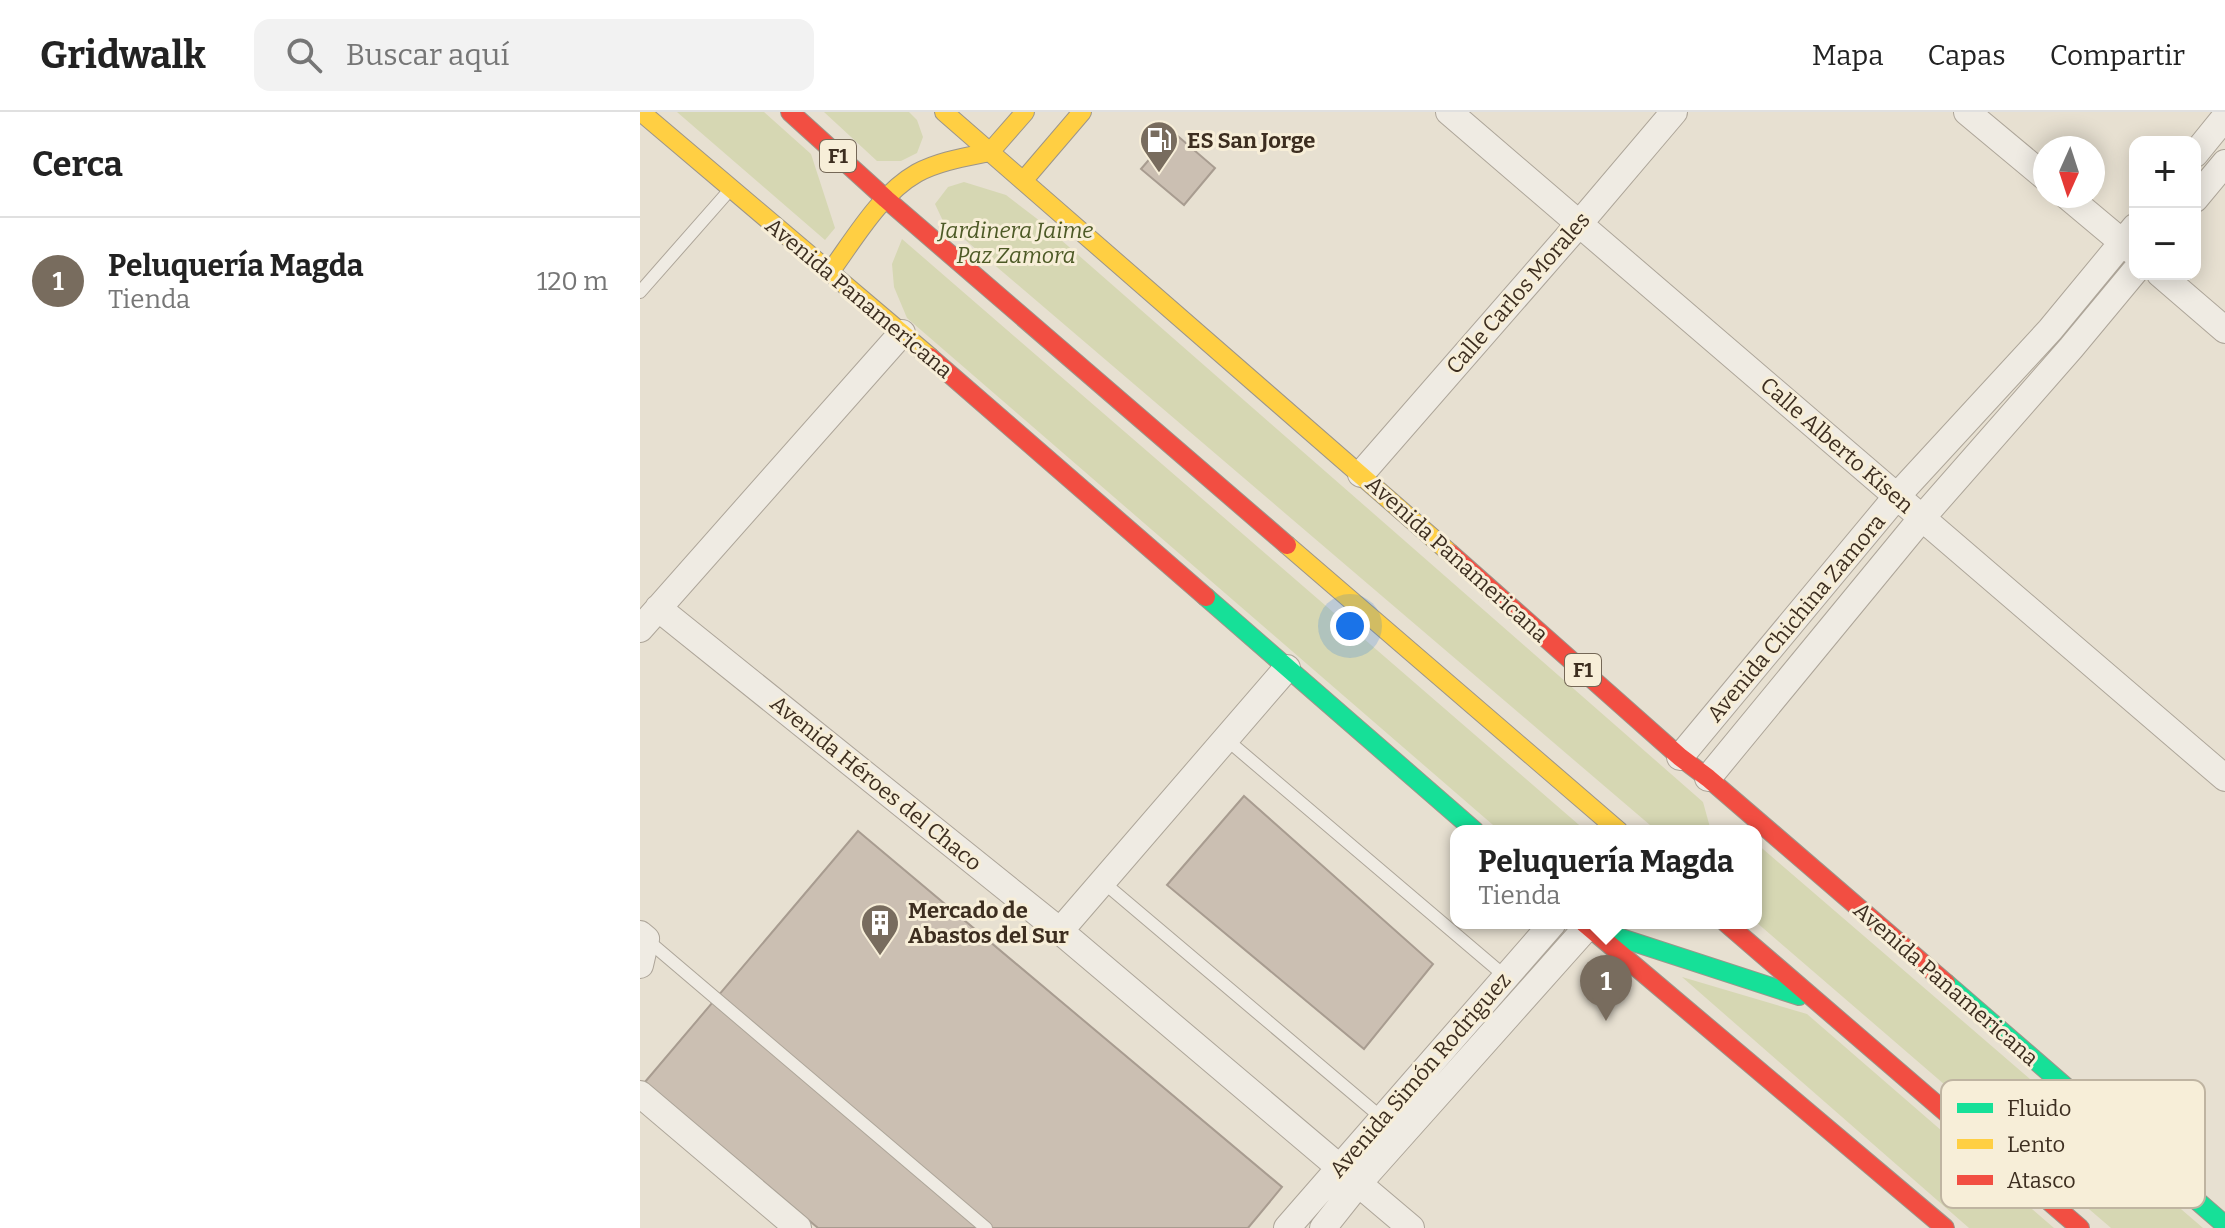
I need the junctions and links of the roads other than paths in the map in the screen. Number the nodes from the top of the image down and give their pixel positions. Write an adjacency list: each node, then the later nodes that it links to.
1 (641, 112): 15 (main road, Avenida Panamericana)
2 (790, 112): 17 (main road, F1)
3 (944, 112): 11 (main road, Avenida Panamericana / F1)
4 (1025, 112): 11 (main road)
5 (1082, 112): 14 (main road)
6 (1449, 112): 19 (street, Calle Alberto Kisen)
7 (1674, 112): 19 (street, Calle Carlos Morales)
8 (1967, 112): 13 (street)
9 (2225, 117): 10 (street)
10 (2201, 147)
11 (990, 152): 14 (main road, Avenida Panamericana / F1); 17 (main road)
12 (2225, 163): 16 (street)
13 (2033, 167)
14 (1023, 181): 30 (main road, Avenida Panamericana / F1)
15 (730, 189): 22 (main road, Avenida Panamericana); 25 (lane)
16 (2201, 192)
17 (886, 199): 22 (main road); 42 (main road, F1)
18 (2084, 208): 20 (street)
19 (1579, 224): 30 (street, Calle Carlos Morales); 31 (street, Calle Alberto Kisen)
20 (2129, 240)
21 (2129, 243): 26 (street, Avenida Chichina Zamora)
22 (830, 272): 28 (main road, Avenida Panamericana)
23 (2129, 278): 29 (street, Avenida Chichina Zamora)
24 (2167, 280): 27 (street)
25 (640, 292)
26 (2050, 330): 29 (street); 31 (street, Avenida Chichina Zamora)
27 (2225, 330)
28 (902, 333): 33 (street); 35 (main road, Avenida Panamericana)
29 (2071, 348): 32 (street, Avenida Chichina Zamora)
30 (1361, 474): 37 (main road, Avenida Panamericana / F1)
31 (1897, 496): 32 (street, Calle Alberto Kisen); 37 (street, Avenida Chichina Zamora)
32 (1921, 519): 38 (street, Calle Alberto Kisen); 39 (street, Avenida Chichina Zamora)
33 (658, 608): 34 (street); 51 (street, Avenida Héroes del Chaco)
34 (640, 629)
35 (1287, 668): 36 (street); 41 (main road, Avenida Panamericana)
36 (1226, 739): 45 (street); 56 (lane)
37 (1680, 757): 39 (main road, Avenida Panamericana / F1)
38 (2225, 778)
39 (1715, 785): 40 (main road); 43 (main road, Avenida Panamericana / F1)
40 (1727, 816)
41 (1468, 825)
42 (1612, 825)
43 (1761, 825)
44 (1762, 826): 58 (main road, Avenida Panamericana / F1)
45 (1103, 882): 51 (street); 61 (lane)
46 (1548, 929): 56 (street, Avenida Simón Rodriguez)
47 (1582, 929): 62 (street, Avenida Simón Rodriguez)
48 (1591, 929): 71 (main road)
49 (1594, 929): 54 (main road)
50 (1733, 929): 57 (main road)
51 (1060, 931): 62 (street, Avenida Héroes del Chaco)
52 (1657, 931): 54 (main road)
53 (643, 936): 55 (street); 67 (lane)
54 (1615, 936): 57 (main road)
55 (640, 965)
56 (1506, 977): 61 (street, Avenida Simón Rodriguez)
57 (1817, 1002): 60 (main road)
58 (2057, 1080)
59 (640, 1094): 66 (street)
60 (1941, 1109)
61 (1382, 1118): 62 (street, Avenida Simón Rodriguez)
62 (1349, 1175): 68 (street, Avenida Simón Rodriguez); 69 (street, Avenida Simón Rodriguez); 70 (street, Avenida Héroes del Chaco)
63 (2057, 1208): 72 (main road)
64 (2205, 1208): 65 (main road, Avenida Panamericana / F1)
65 (2225, 1225)
66 (798, 1228)
67 (986, 1228)
68 (1287, 1228)
69 (1323, 1228)
70 (1411, 1228)
71 (1945, 1228)
72 (2080, 1228)

